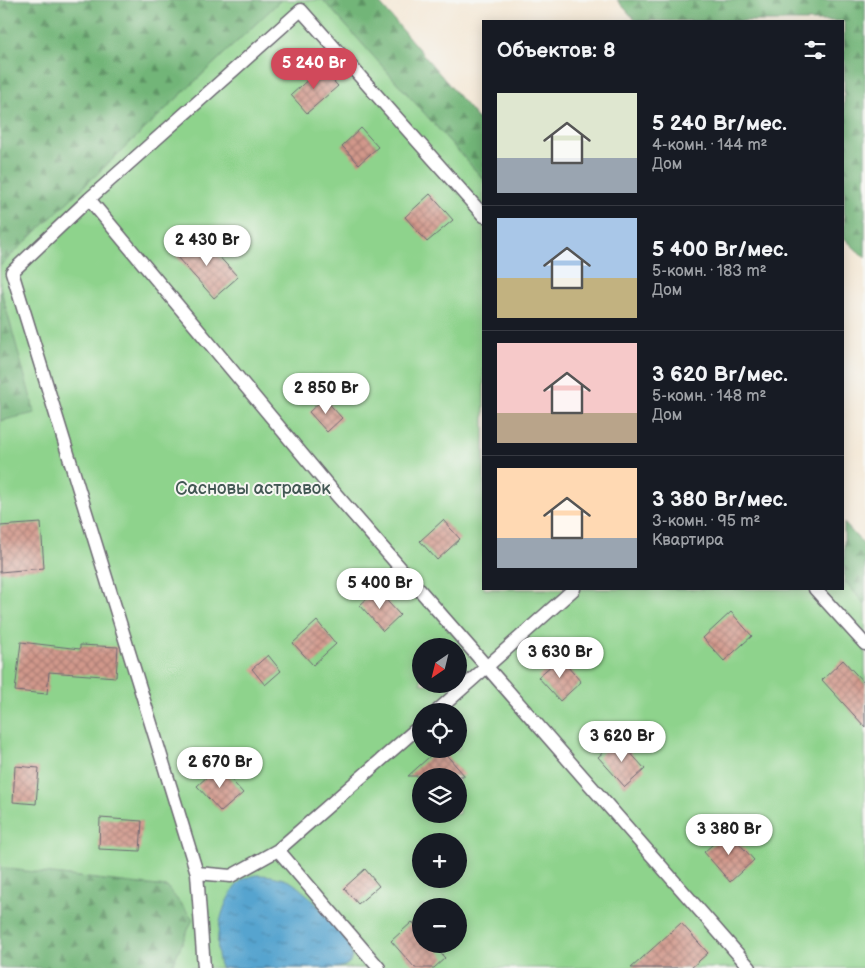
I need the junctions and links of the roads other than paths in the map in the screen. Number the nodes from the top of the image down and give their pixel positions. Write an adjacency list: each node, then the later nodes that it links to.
1 (89, 199): 2 (lane); 6 (lane); 10 (lane)
2 (482, 214)
3 (573, 590): 6 (lane)
4 (817, 590): 5 (lane)
5 (865, 644)
6 (488, 667): 7 (lane); 13 (lane)
7 (446, 703)
8 (412, 733): 9 (lane)
9 (278, 850): 10 (lane); 12 (lane)
10 (197, 873): 11 (lane)
11 (204, 968)
12 (379, 968)
13 (750, 968)

